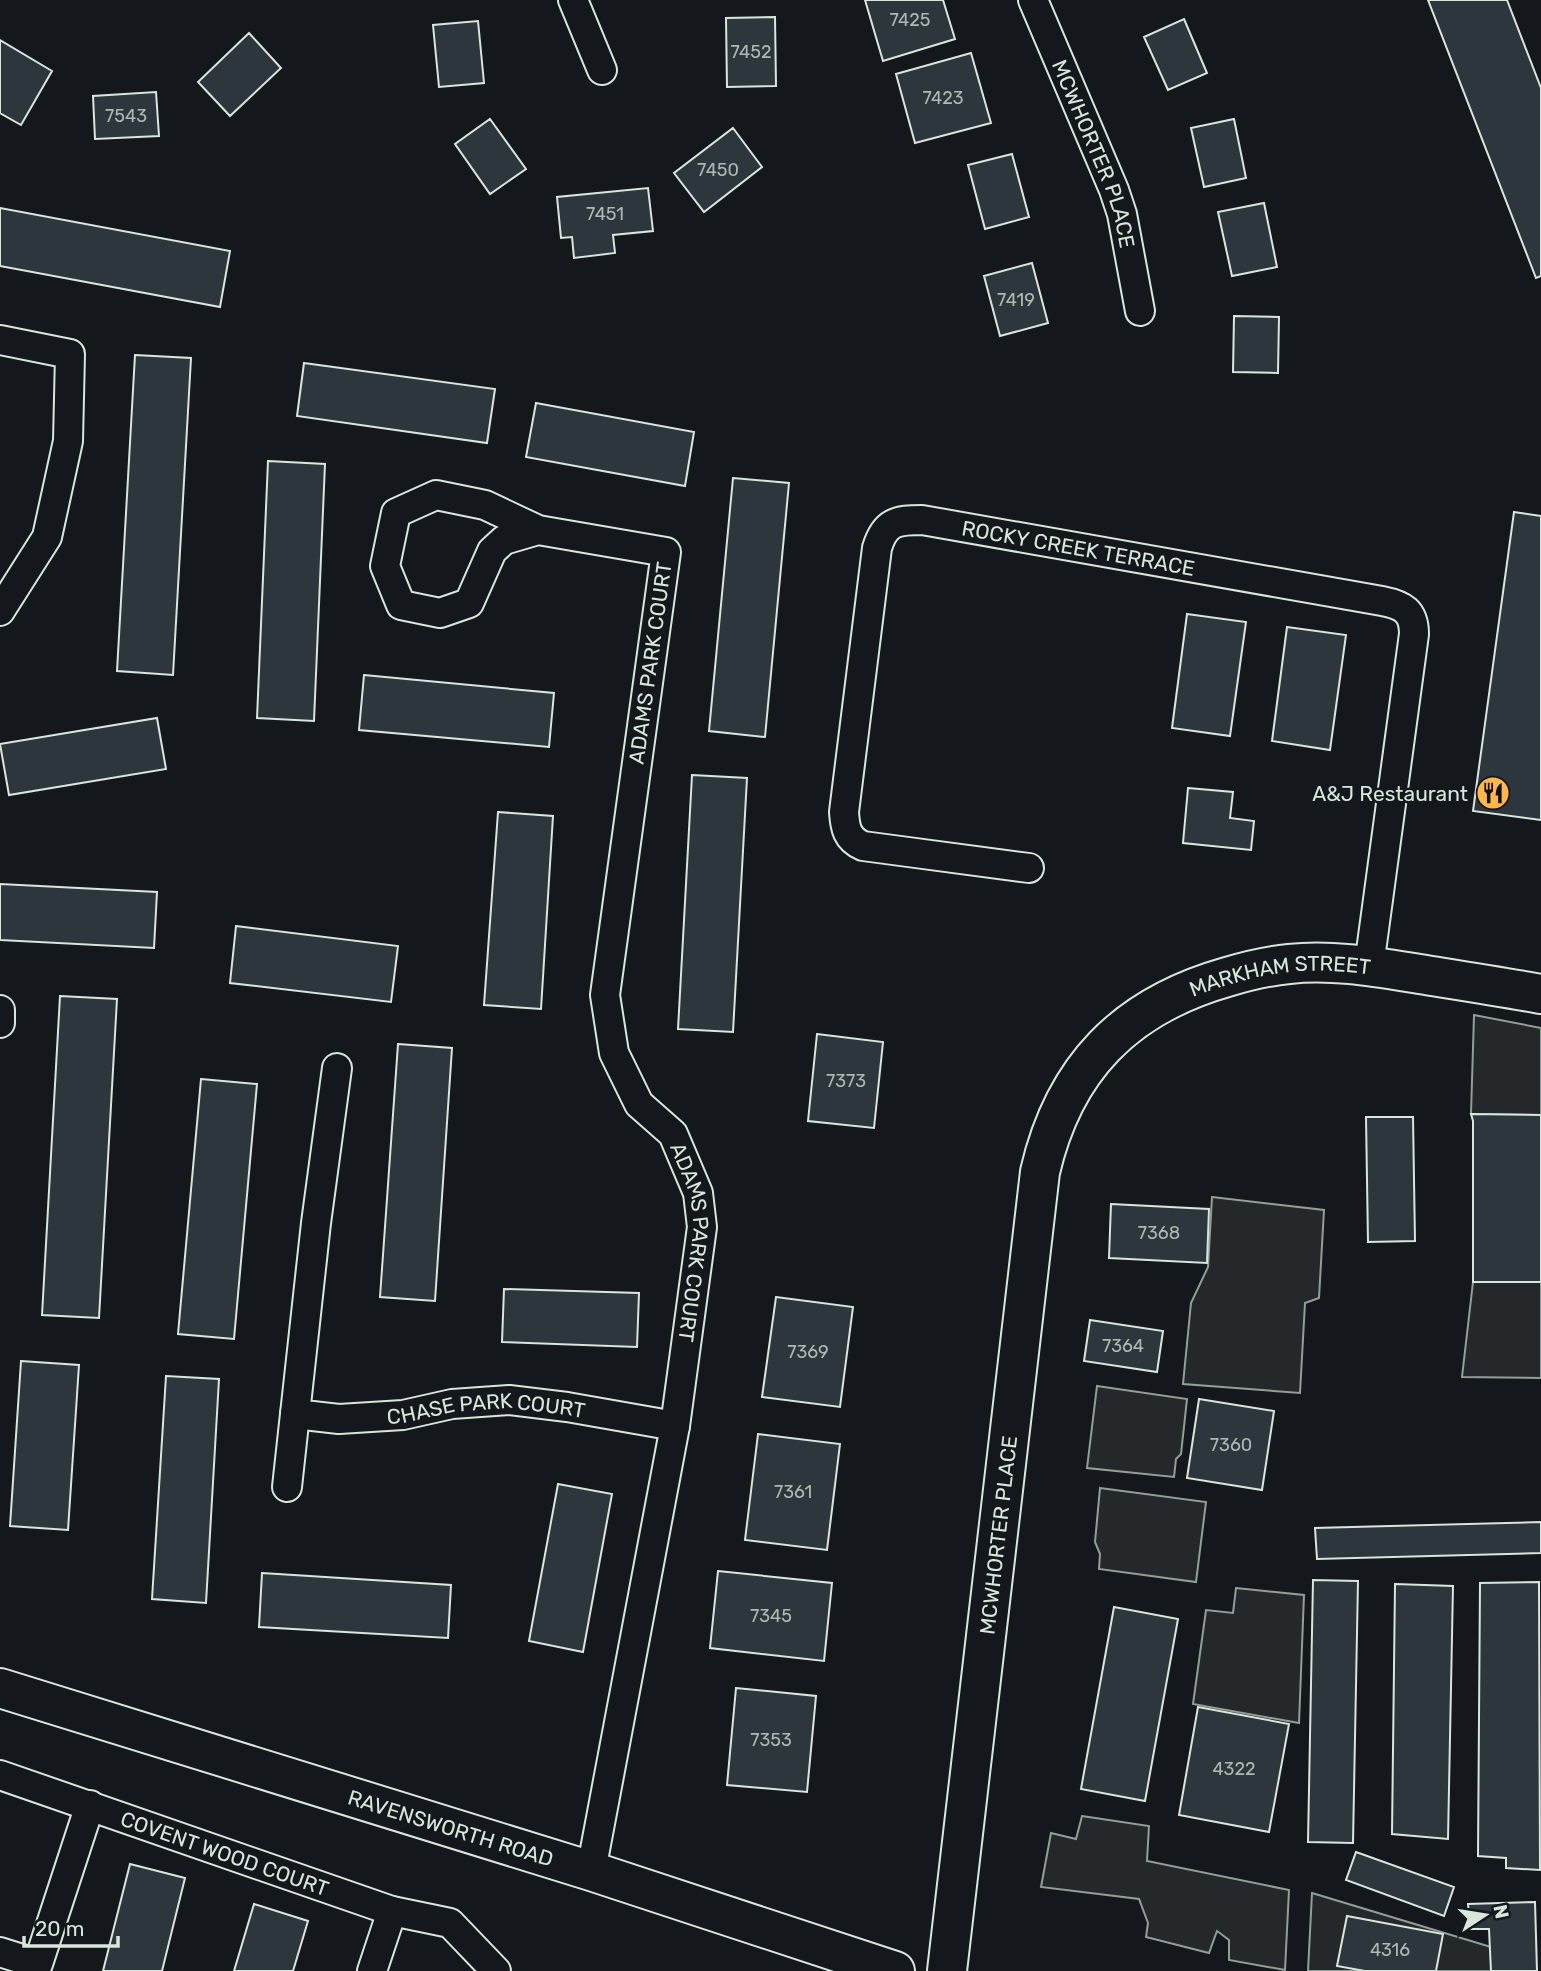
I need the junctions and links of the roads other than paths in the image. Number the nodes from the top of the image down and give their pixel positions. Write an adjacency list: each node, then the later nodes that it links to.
1 (573, 0): 3 (street)
2 (1033, 0): 4 (street, MCWHORTER PLACE)
3 (602, 70)
4 (1140, 312)
5 (0, 340): 7 (street)
6 (538, 530): 6 (street, ADAMS PARK COURT); 16 (street, ADAMS PARK COURT)
7 (0, 611)
8 (1029, 868): 9 (street, ROCKY CREEK TERRACE)
9 (1369, 966): 10 (street, MARKHAM STREET); 14 (street, MARKHAM STREET)
10 (1541, 994)
11 (0, 1010): 12 (street)
12 (0, 1023)
13 (338, 1068): 15 (street)
14 (1064, 1102): 27 (street, MCWHORTER PLACE)
15 (295, 1414): 16 (street, CHASE PARK COURT); 17 (street)
16 (674, 1426): 21 (street, ADAMS PARK COURT)
17 (287, 1487)
18 (2, 1692): 21 (street, RAVENSWORTH ROAD)
19 (0, 1775): 20 (street, COVENT WOOD COURT)
20 (90, 1805): 22 (street, COVENT WOOD COURT); 23 (street)
21 (591, 1871): 26 (street, RAVENSWORTH ROAD)
22 (392, 1911): 24 (street); 25 (street, COVENT WOOD COURT)
23 (0, 1952)
24 (372, 1971)
25 (496, 1971)
26 (895, 1971)
27 (947, 1971)

